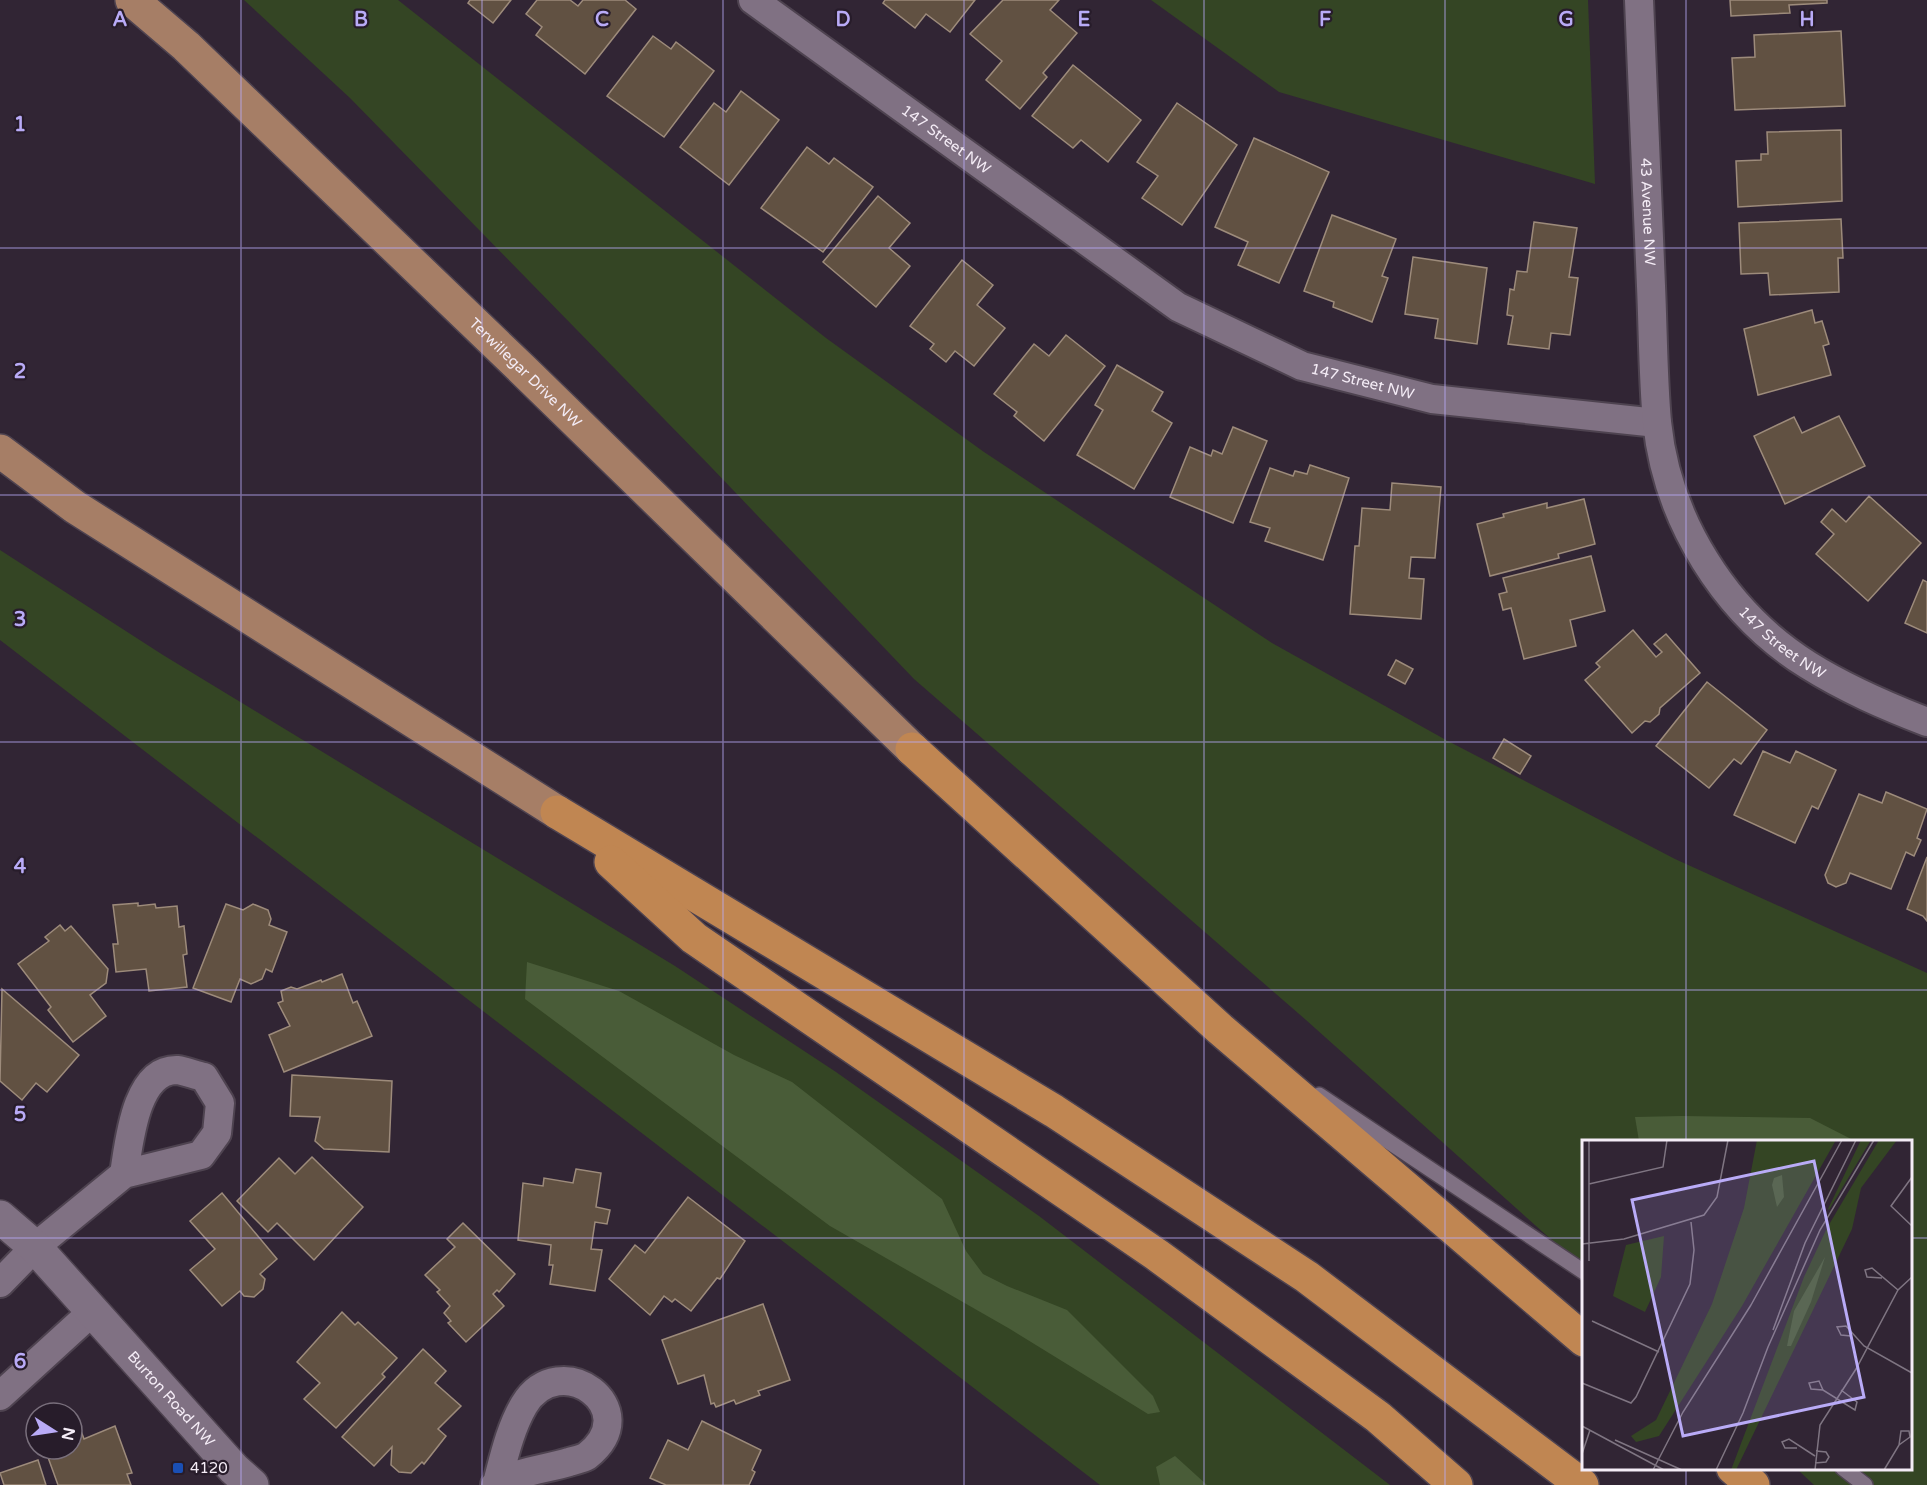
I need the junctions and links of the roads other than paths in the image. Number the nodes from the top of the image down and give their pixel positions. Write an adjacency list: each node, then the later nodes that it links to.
1 (132, 0): 7 (main road, Terwillegar Drive NW)
2 (753, 0): 4 (street, 147 Street NW)
3 (1639, 0): 4 (street, 43 Avenue NW)
4 (1657, 423): 6 (street, 147 Street NW)
5 (0, 452): 8 (main road)
6 (1927, 722)
7 (912, 749): 9 (highway)
8 (557, 812): 21 (highway); 22 (highway)
9 (1220, 1029): 13 (lane); 16 (highway)
10 (124, 1174): 12 (street)
11 (0, 1217): 12 (street, Burton Road NW)
12 (34, 1247): 14 (street); 15 (street, Burton Road NW)
13 (1582, 1271)
14 (0, 1283)
15 (93, 1311): 17 (street); 20 (street, Burton Road NW)
16 (1582, 1338)
17 (0, 1396)
18 (1735, 1470): 23 (highway)
19 (1846, 1470): 24 (lane)
20 (252, 1485)
21 (1456, 1485)
22 (1582, 1485)
23 (1753, 1485)
24 (1865, 1485)

